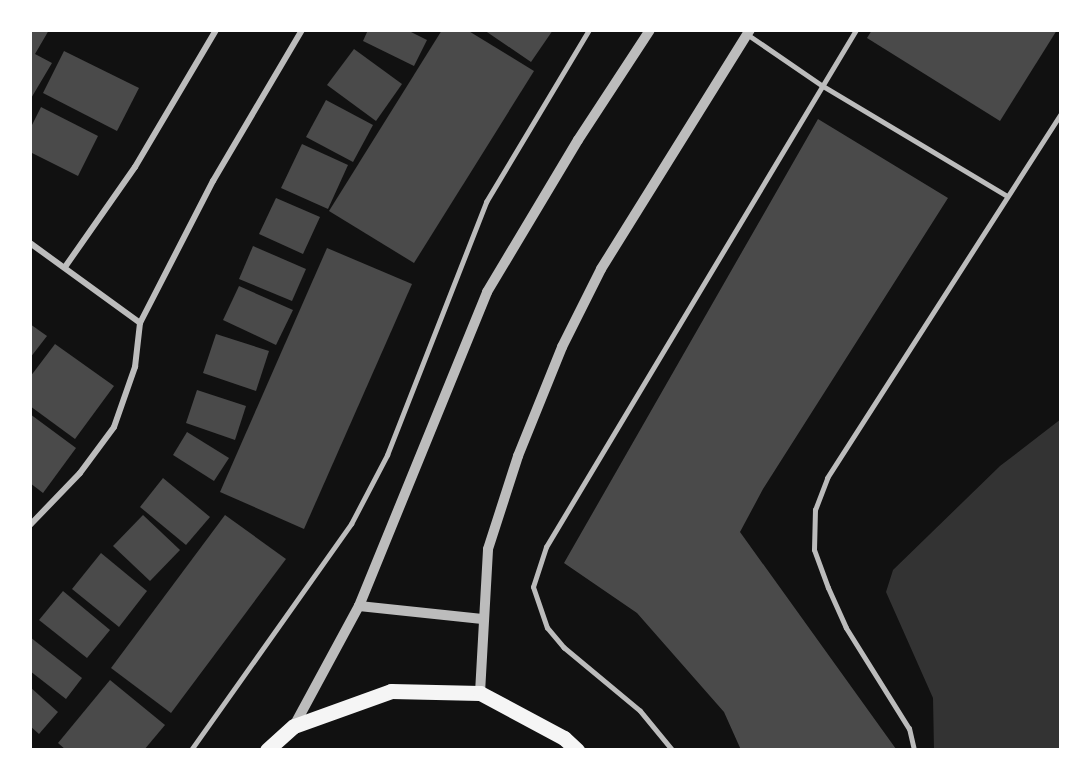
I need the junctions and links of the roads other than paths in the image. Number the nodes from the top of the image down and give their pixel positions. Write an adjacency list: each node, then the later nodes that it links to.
1 (216, 30): 11 (street)
2 (302, 30): 12 (street)
3 (589, 30): 18 (lane)
4 (650, 30): 14 (street)
5 (856, 30): 7 (lane)
6 (748, 32): 7 (lane); 15 (street)
7 (822, 86): 9 (lane); 21 (lane)
8 (1061, 113): 9 (lane)
9 (1006, 195): 22 (lane)
10 (30, 243): 11 (street)
11 (65, 267): 12 (street)
12 (140, 323): 13 (street)
13 (30, 525)
14 (359, 606): 15 (street); 17 (street)
15 (482, 619): 16 (street)
16 (480, 693): 17 (main road); 20 (main road)
17 (294, 726): 19 (main road)
18 (191, 750)
19 (267, 750)
20 (577, 750)
21 (672, 750)
22 (914, 750)

